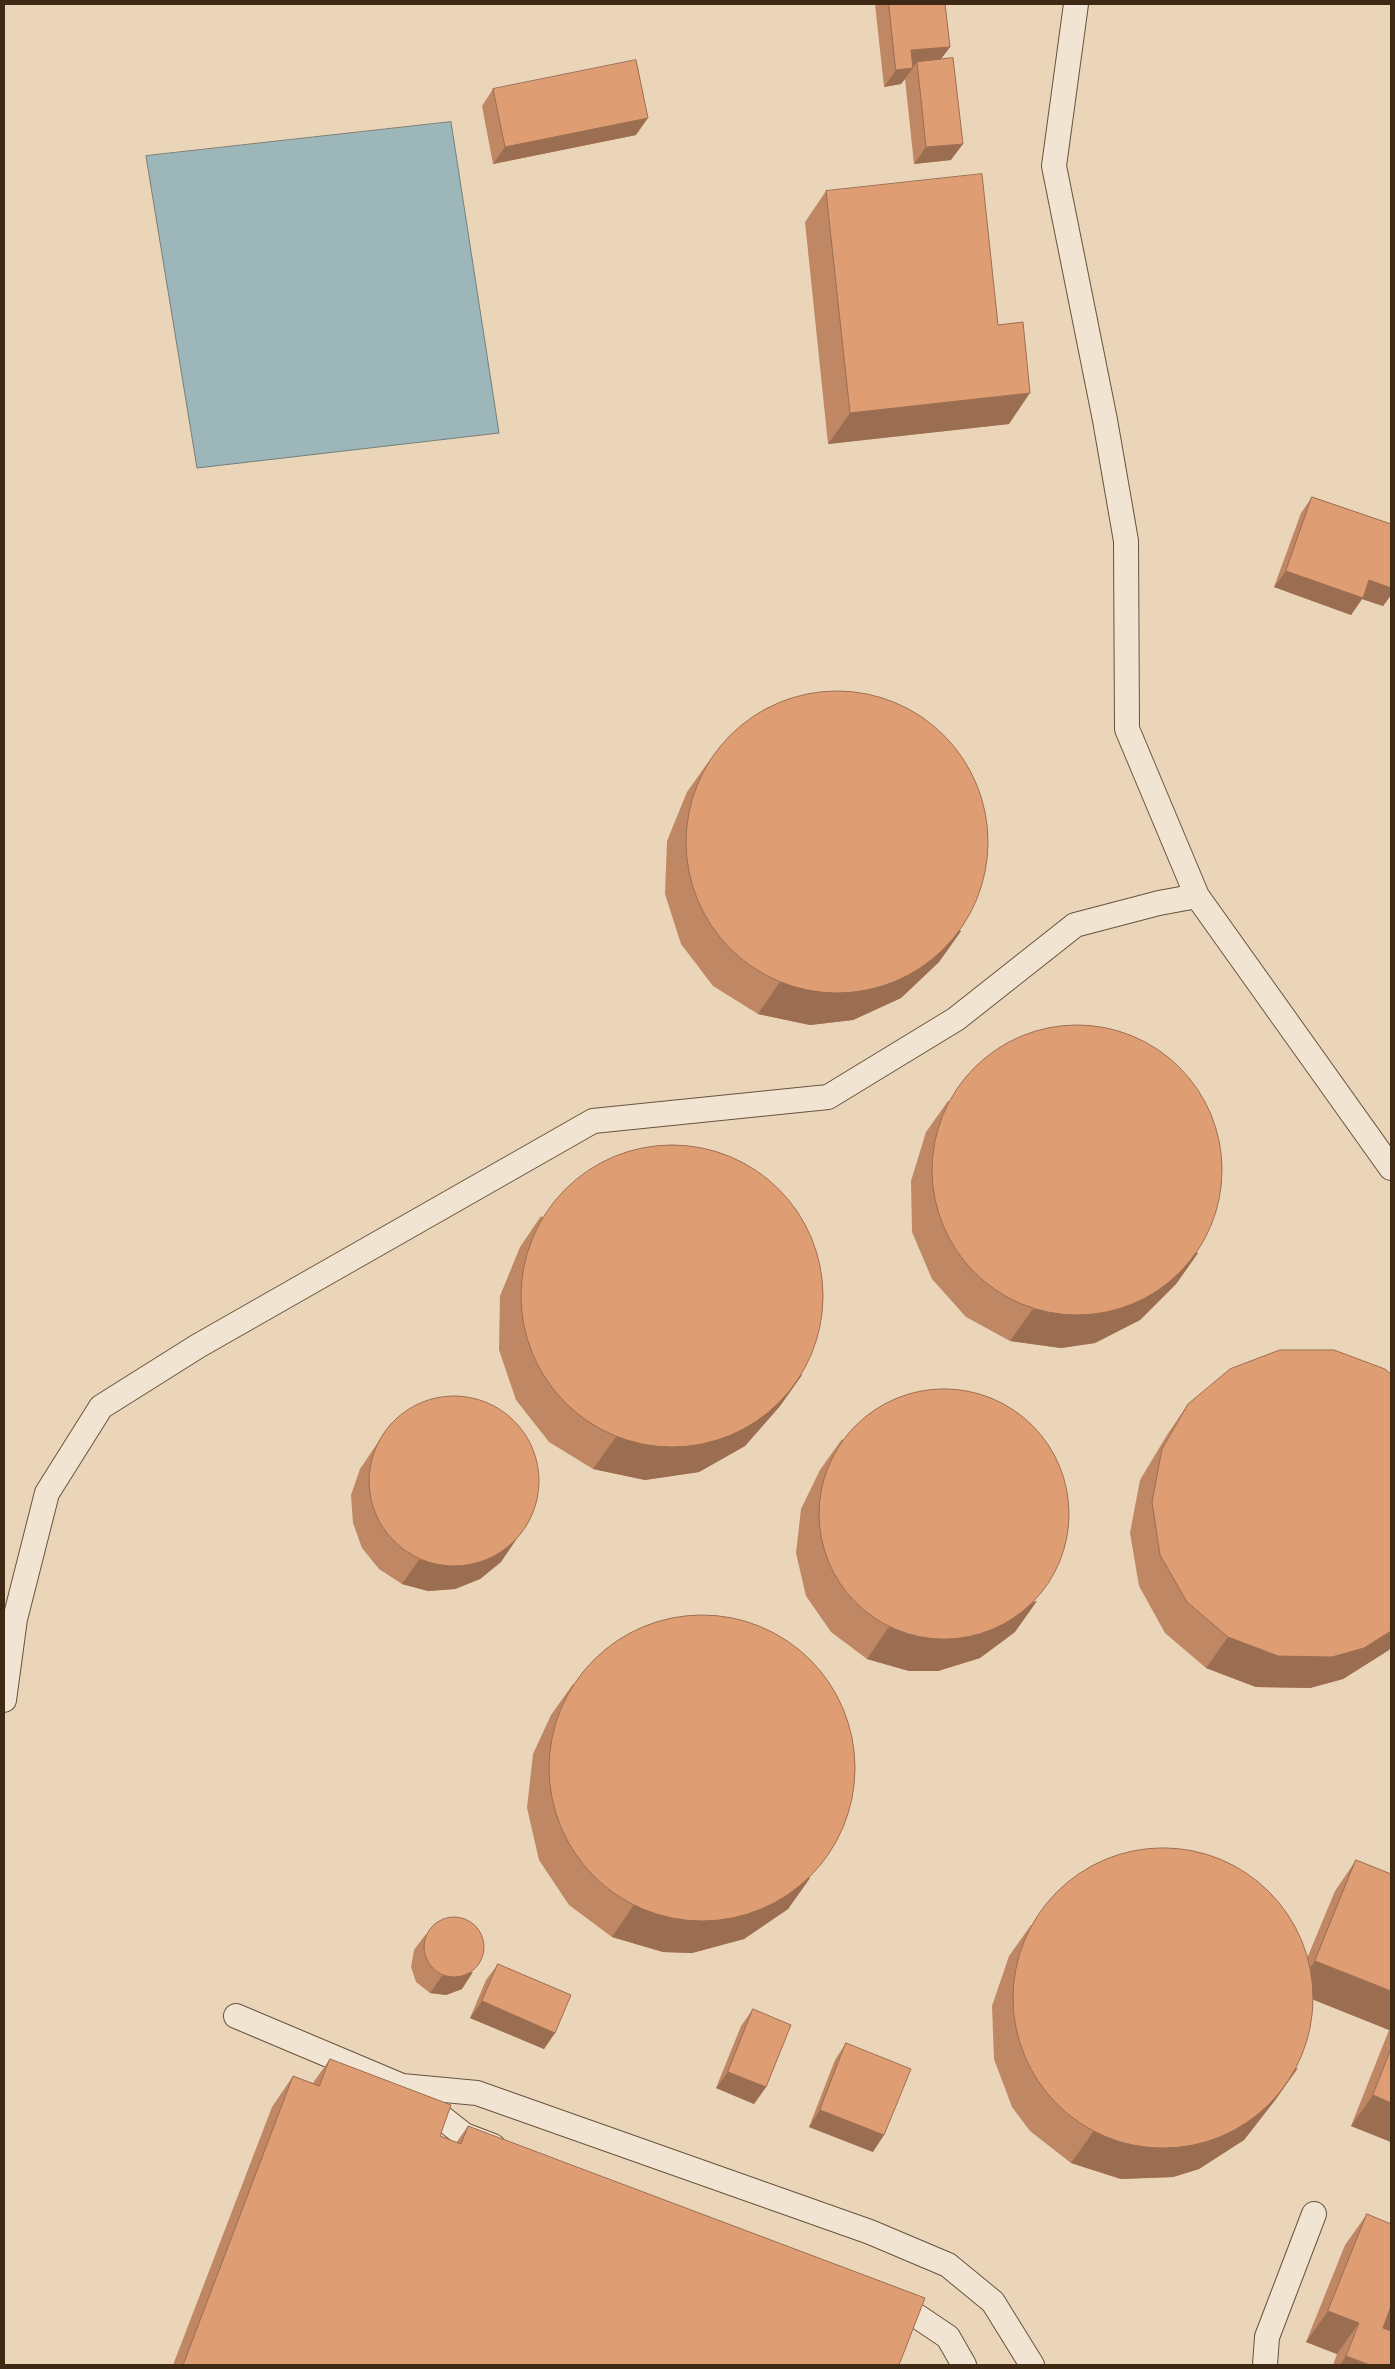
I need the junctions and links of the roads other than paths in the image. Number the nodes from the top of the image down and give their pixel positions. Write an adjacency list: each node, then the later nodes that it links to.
1 (1076, 4): 2 (lane)
2 (1197, 896): 3 (lane); 4 (lane)
3 (1391, 1168)
4 (4, 1700)
5 (236, 2016): 6 (lane)
6 (402, 2086): 7 (lane); 11 (lane)
7 (510, 2153)
8 (1314, 2214): 12 (lane)
9 (869, 2294): 10 (lane)
10 (964, 2365)
11 (1032, 2365)
12 (1265, 2365)

